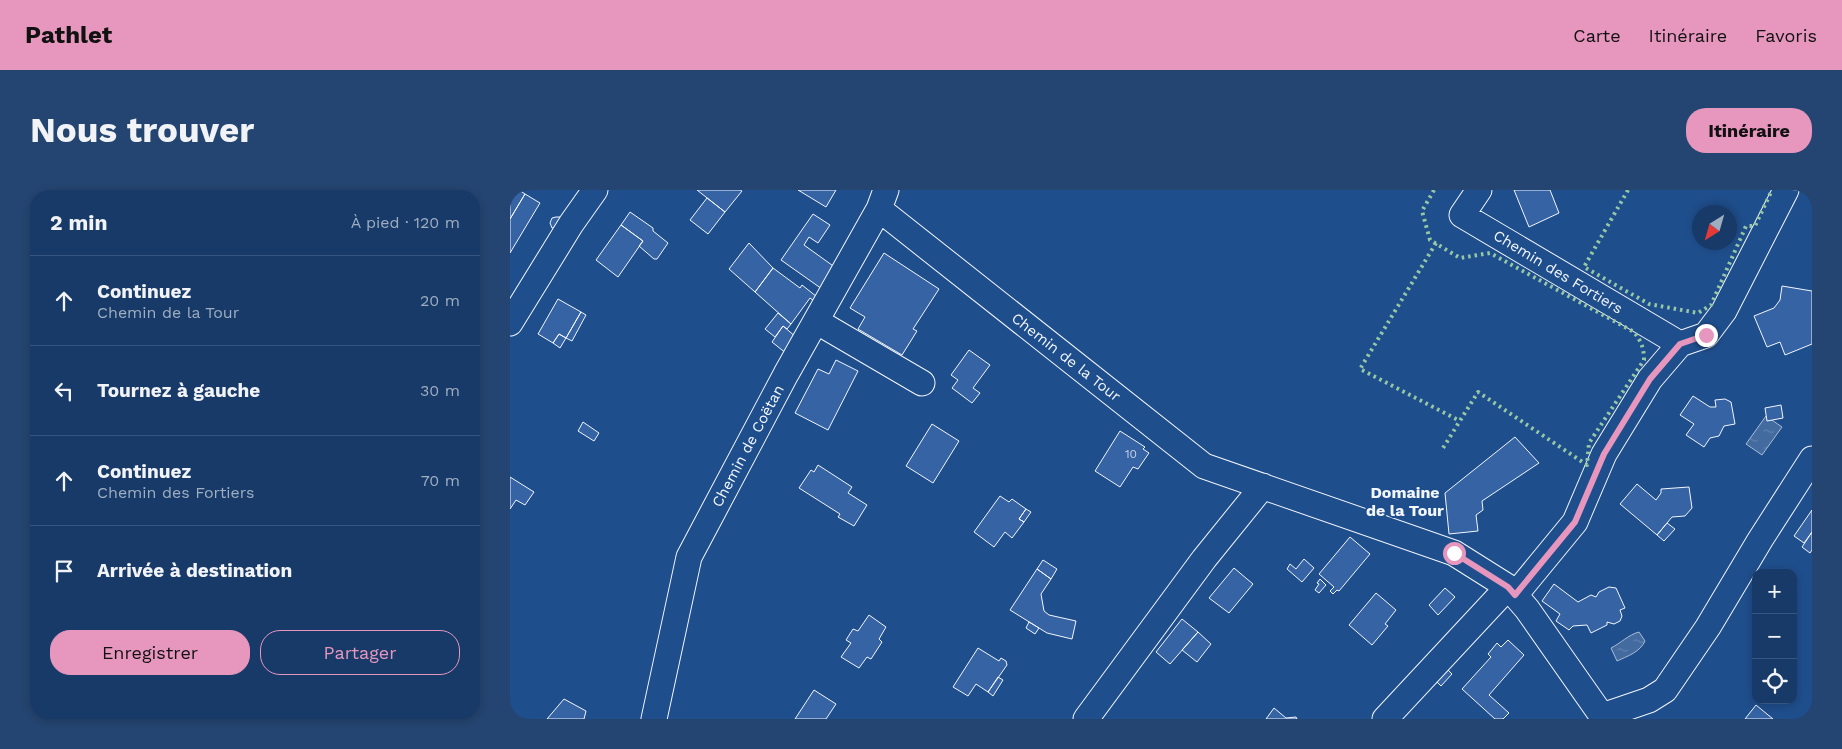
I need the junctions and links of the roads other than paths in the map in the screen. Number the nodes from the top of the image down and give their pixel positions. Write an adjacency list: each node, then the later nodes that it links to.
1 (595, 190): 5 (street)
2 (1479, 190): 8 (street, Chemin des Fortiers)
3 (1786, 190): 8 (street)
4 (882, 200): 6 (street, Chemin de Coëtan); 11 (street, Chemin de la Tour)
5 (518, 291): 7 (street)
6 (816, 321): 9 (street); 13 (street, Chemin de Coëtan)
7 (510, 323)
8 (1680, 344): 12 (street)
9 (922, 383)
10 (1812, 458): 12 (street, Chemin de la Tour)
11 (1263, 486): 12 (street, Chemin de la Tour); 14 (street)
12 (1512, 591): 15 (street)
13 (654, 719)
14 (1086, 719)
15 (1386, 719)

